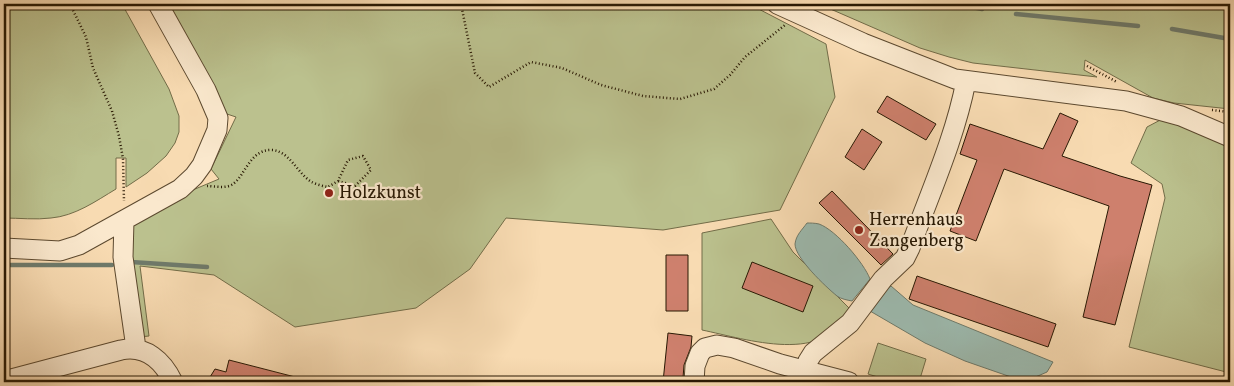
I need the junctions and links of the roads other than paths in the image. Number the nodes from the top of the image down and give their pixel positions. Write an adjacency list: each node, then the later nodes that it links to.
1 (158, 4): 5 (street)
2 (777, 4): 3 (street)
3 (966, 82): 4 (street); 8 (street)
4 (1230, 137)
5 (124, 220): 6 (street); 7 (street)
6 (4, 248)
7 (136, 348): 9 (street); 10 (street)
8 (805, 371): 11 (street); 12 (street)
9 (4, 381)
10 (173, 382)
11 (694, 382)
12 (849, 382)

